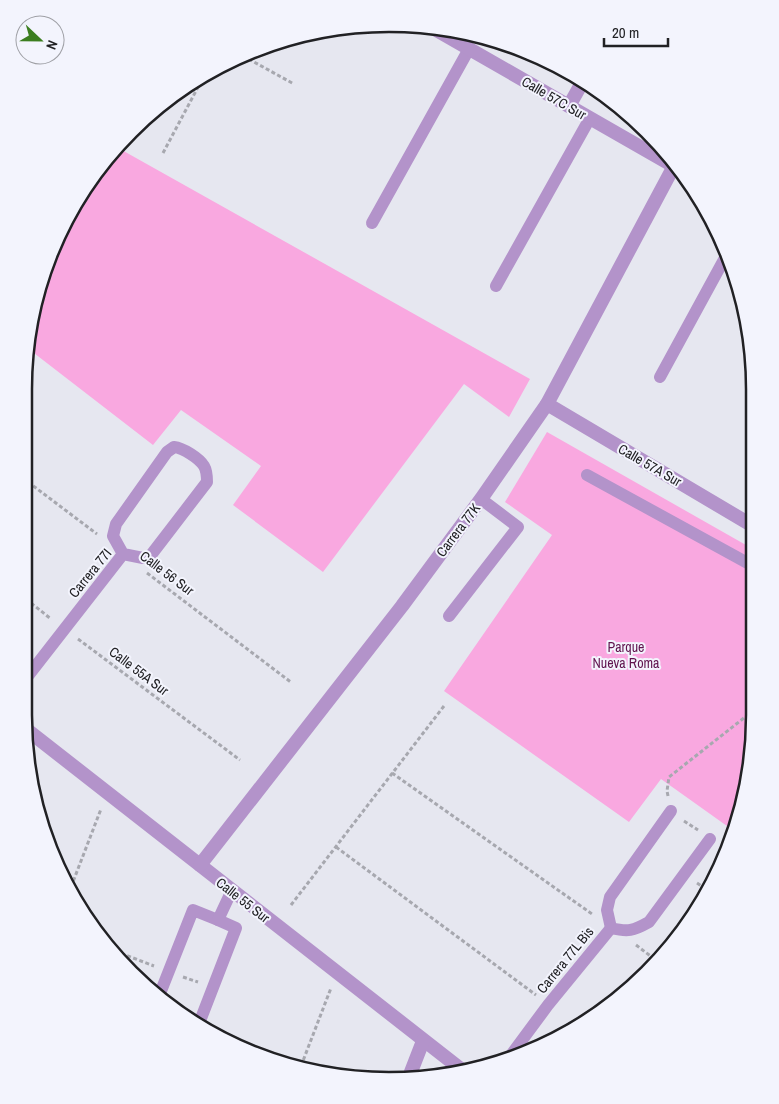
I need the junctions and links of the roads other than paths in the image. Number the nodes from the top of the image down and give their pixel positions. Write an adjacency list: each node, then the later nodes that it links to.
1 (448, 38): 2 (street, Calle 57C Sur)
2 (468, 49): 4 (street, Calle 57C Sur); 8 (lane)
3 (579, 87): 4 (street)
4 (569, 106): 5 (street, Calle 57C Sur)
5 (590, 118): 6 (street, Calle 57C Sur); 10 (lane)
6 (663, 160)
7 (673, 171): 12 (street, Carrera 77K)
8 (372, 223)
9 (723, 262): 11 (lane)
10 (496, 286)
11 (660, 377)
12 (547, 404): 14 (street, Carrera 77K); 15 (street, Calle 57A Sur)
13 (587, 475): 17 (lane)
14 (481, 499): 18 (lane); 23 (street, Carrera 77K)
15 (746, 522)
16 (123, 554): 16 (lane, Carrera 77I); 19 (lane, Carrera 77I)
17 (746, 562)
18 (449, 616)
19 (32, 671)
20 (33, 734): 23 (street, Calle 55 Sur)
21 (671, 811): 26 (lane)
22 (710, 839): 26 (lane, Carrera 77L Bis)
23 (200, 865): 24 (street, Calle 55 Sur)
24 (232, 890): 25 (lane); 29 (street, Calle 55 Sur)
25 (218, 920): 27 (lane); 28 (lane)
26 (611, 928): 30 (lane, Carrera 77L Bis)
27 (162, 989)
28 (201, 1018)
29 (423, 1041): 31 (street, Calle 55 Sur); 32 (street)
30 (516, 1048)
31 (456, 1065)
32 (411, 1071)

